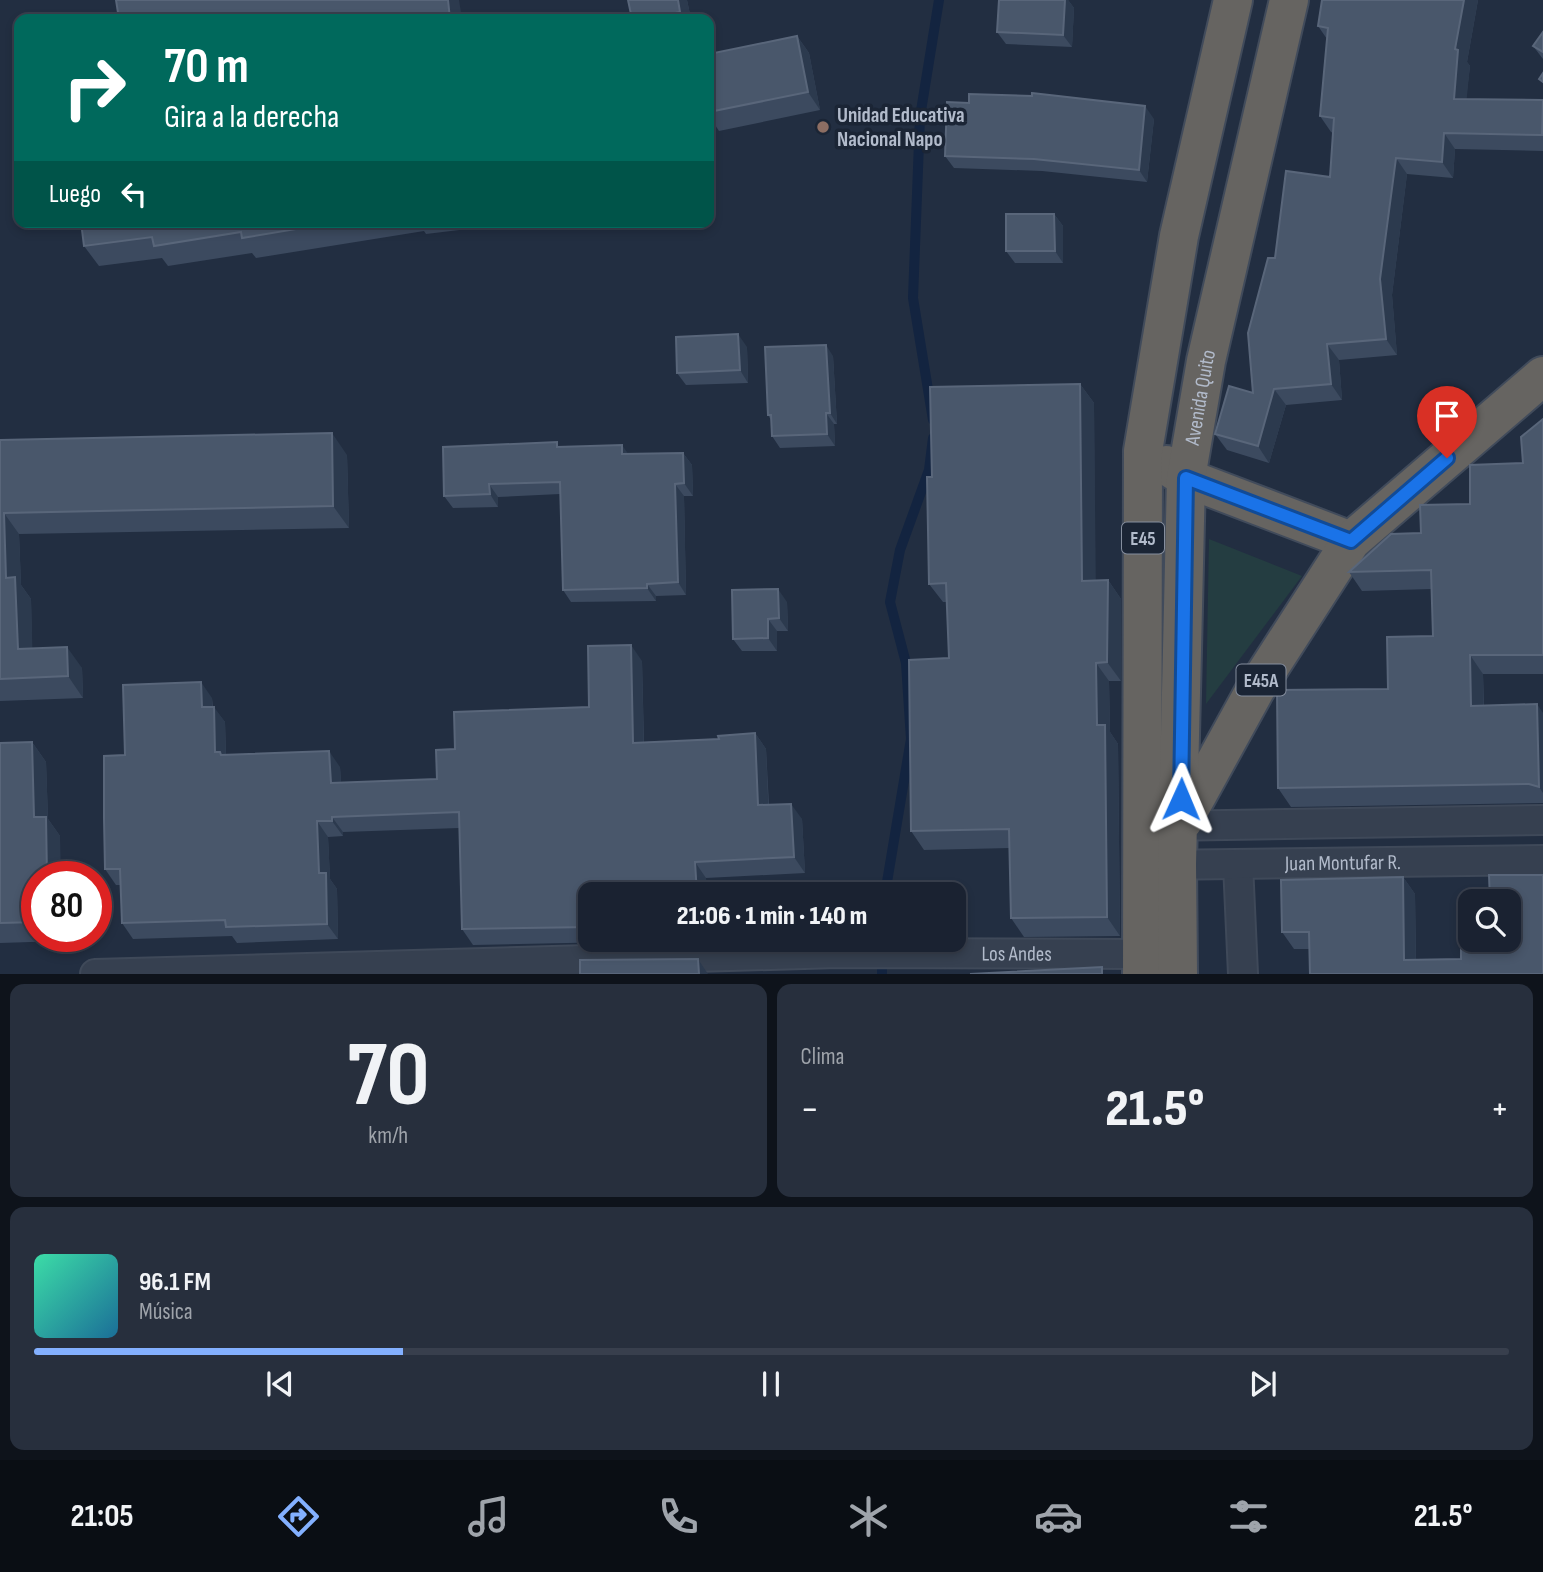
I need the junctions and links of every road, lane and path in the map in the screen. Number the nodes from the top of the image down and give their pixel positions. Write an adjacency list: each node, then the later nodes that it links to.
1 (1233, 0): 4 (highway, Avenida Quito / E45)
2 (1289, 0): 5 (highway, Avenida Quito / E45)
3 (1543, 376): 6 (highway, E45A)
4 (1143, 451): 5 (highway); 8 (highway, Avenida Quito / E45)
5 (1186, 478): 6 (highway); 8 (highway, Avenida Quito / E45)
6 (1351, 541): 8 (highway, E45A)
7 (1543, 820): 8 (street, Juan Montufar R.)
8 (1162, 826): 11 (highway, Avenida Quito / E45)
9 (1543, 860): 10 (street, Juan Montufar R.)
10 (1238, 864): 11 (street, Juan Montufar R.); 18 (street)
11 (1160, 865): 13 (highway, Avenida Quito / E45); 17 (highway, Avenida Quito / E45)
12 (842, 960): 13 (street, Los Andes); 14 (street, Los Andes)
13 (1142, 964)
14 (586, 966): 15 (street, Los Andes)
15 (346, 969): 16 (street, Los Andes)
16 (111, 973)
17 (1178, 974)
18 (1243, 974)

